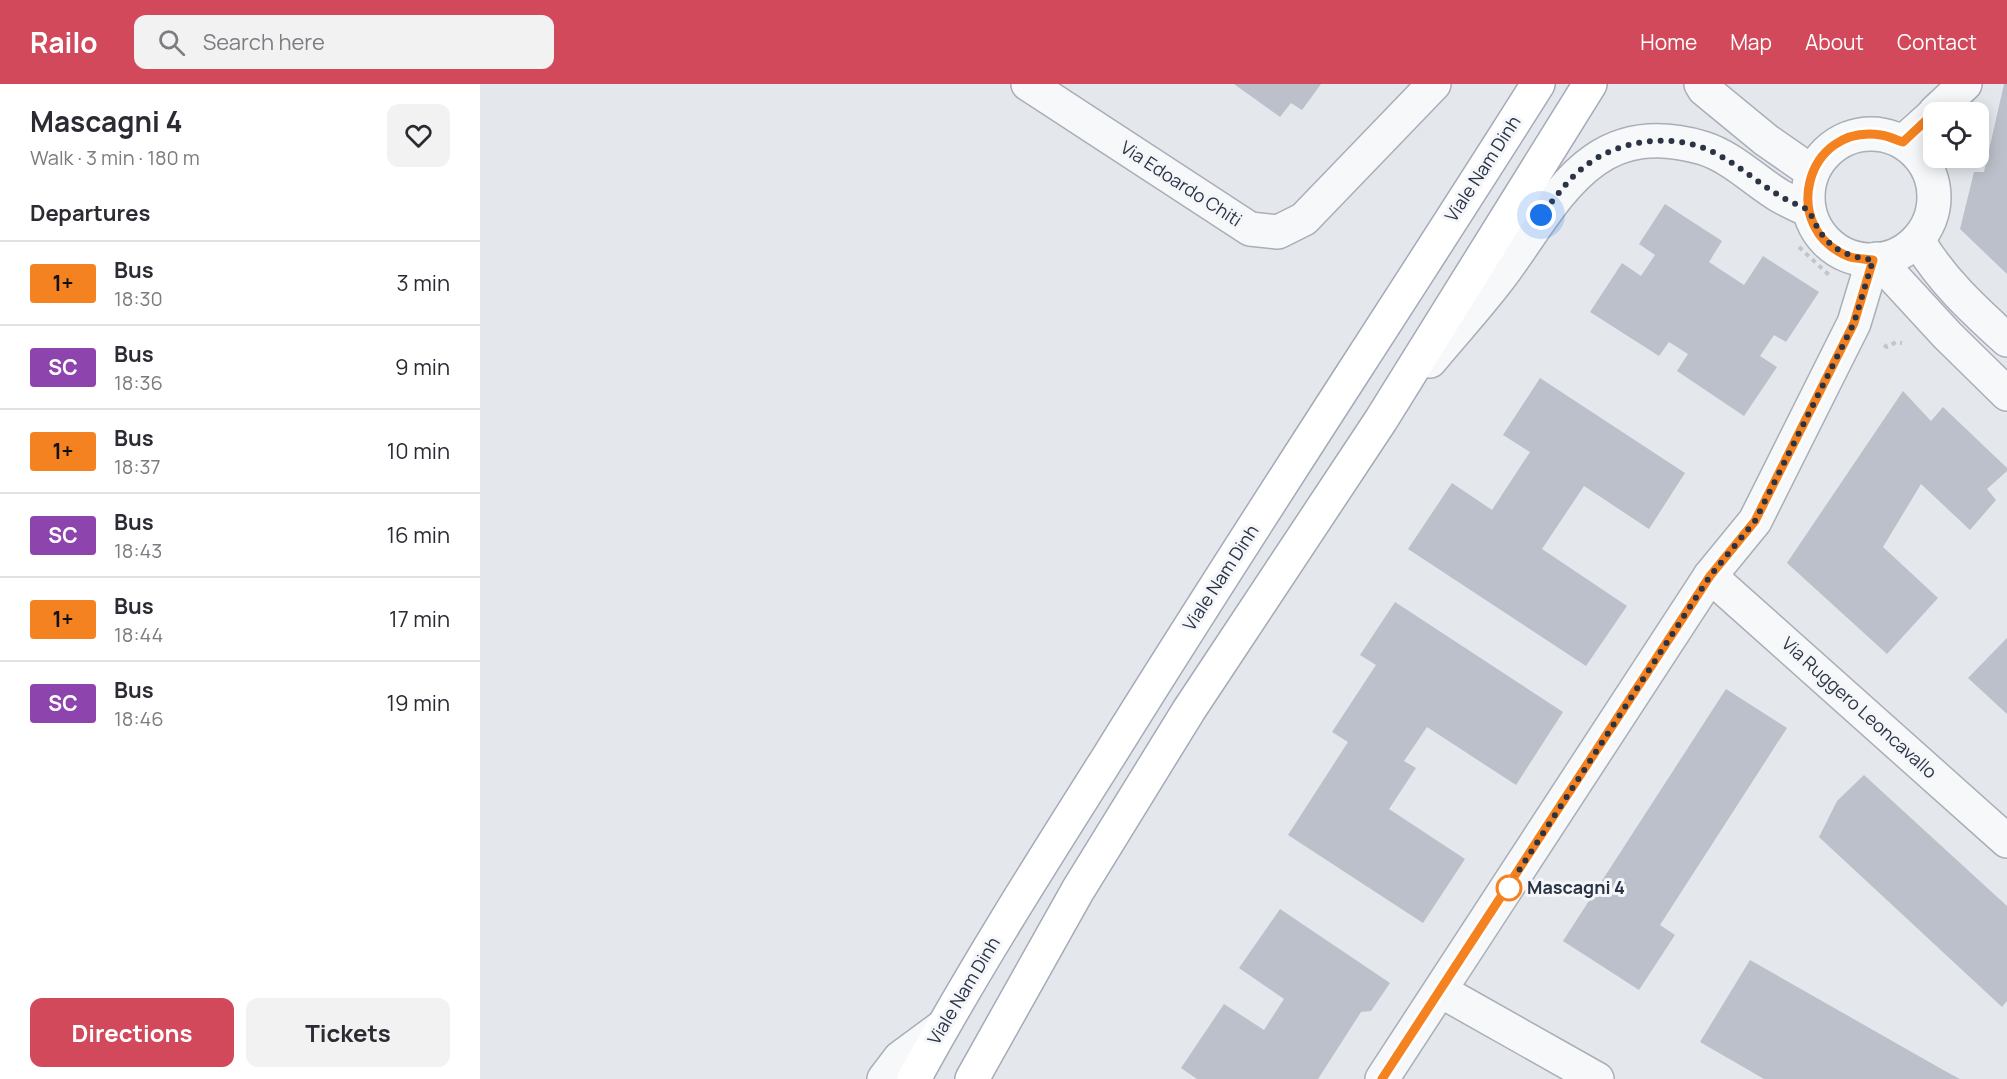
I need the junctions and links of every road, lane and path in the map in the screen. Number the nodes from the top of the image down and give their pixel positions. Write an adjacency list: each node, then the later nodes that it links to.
1 (1028, 84): 2 (street, Via Edoardo Chiti)
2 (1434, 84)
3 (1538, 84): 7 (main road, Viale Nam Dinh)
4 (1590, 84): 20 (main road)
5 (1701, 84): 13 (street)
6 (1965, 84): 8 (street); 9 (street)
7 (1524, 99): 24 (main road, Viale Nam Dinh)
8 (1946, 102)
9 (1960, 102)
10 (1923, 123): 11 (street)
11 (1903, 142): 13 (street); 14 (street)
12 (1941, 168): 14 (street)
13 (1812, 172): 15 (street)
14 (1934, 189): 16 (street)
15 (1809, 210): 17 (street); 20 (street)
16 (1918, 240): 17 (street); 18 (street)
17 (1875, 260): 19 (street); 21 (street)
18 (2007, 340)
19 (2007, 394)
20 (1381, 420): 27 (main road)
21 (1710, 576): 22 (street, Via Ruggero Leoncavallo); 23 (street)
22 (2007, 841)
23 (1441, 991): 28 (street); 29 (street)
24 (942, 1027): 25 (street); 26 (main road, Viale Nam Dinh)
25 (884, 1079)
26 (914, 1079)
27 (972, 1079)
28 (1382, 1079)
29 (1597, 1079)

